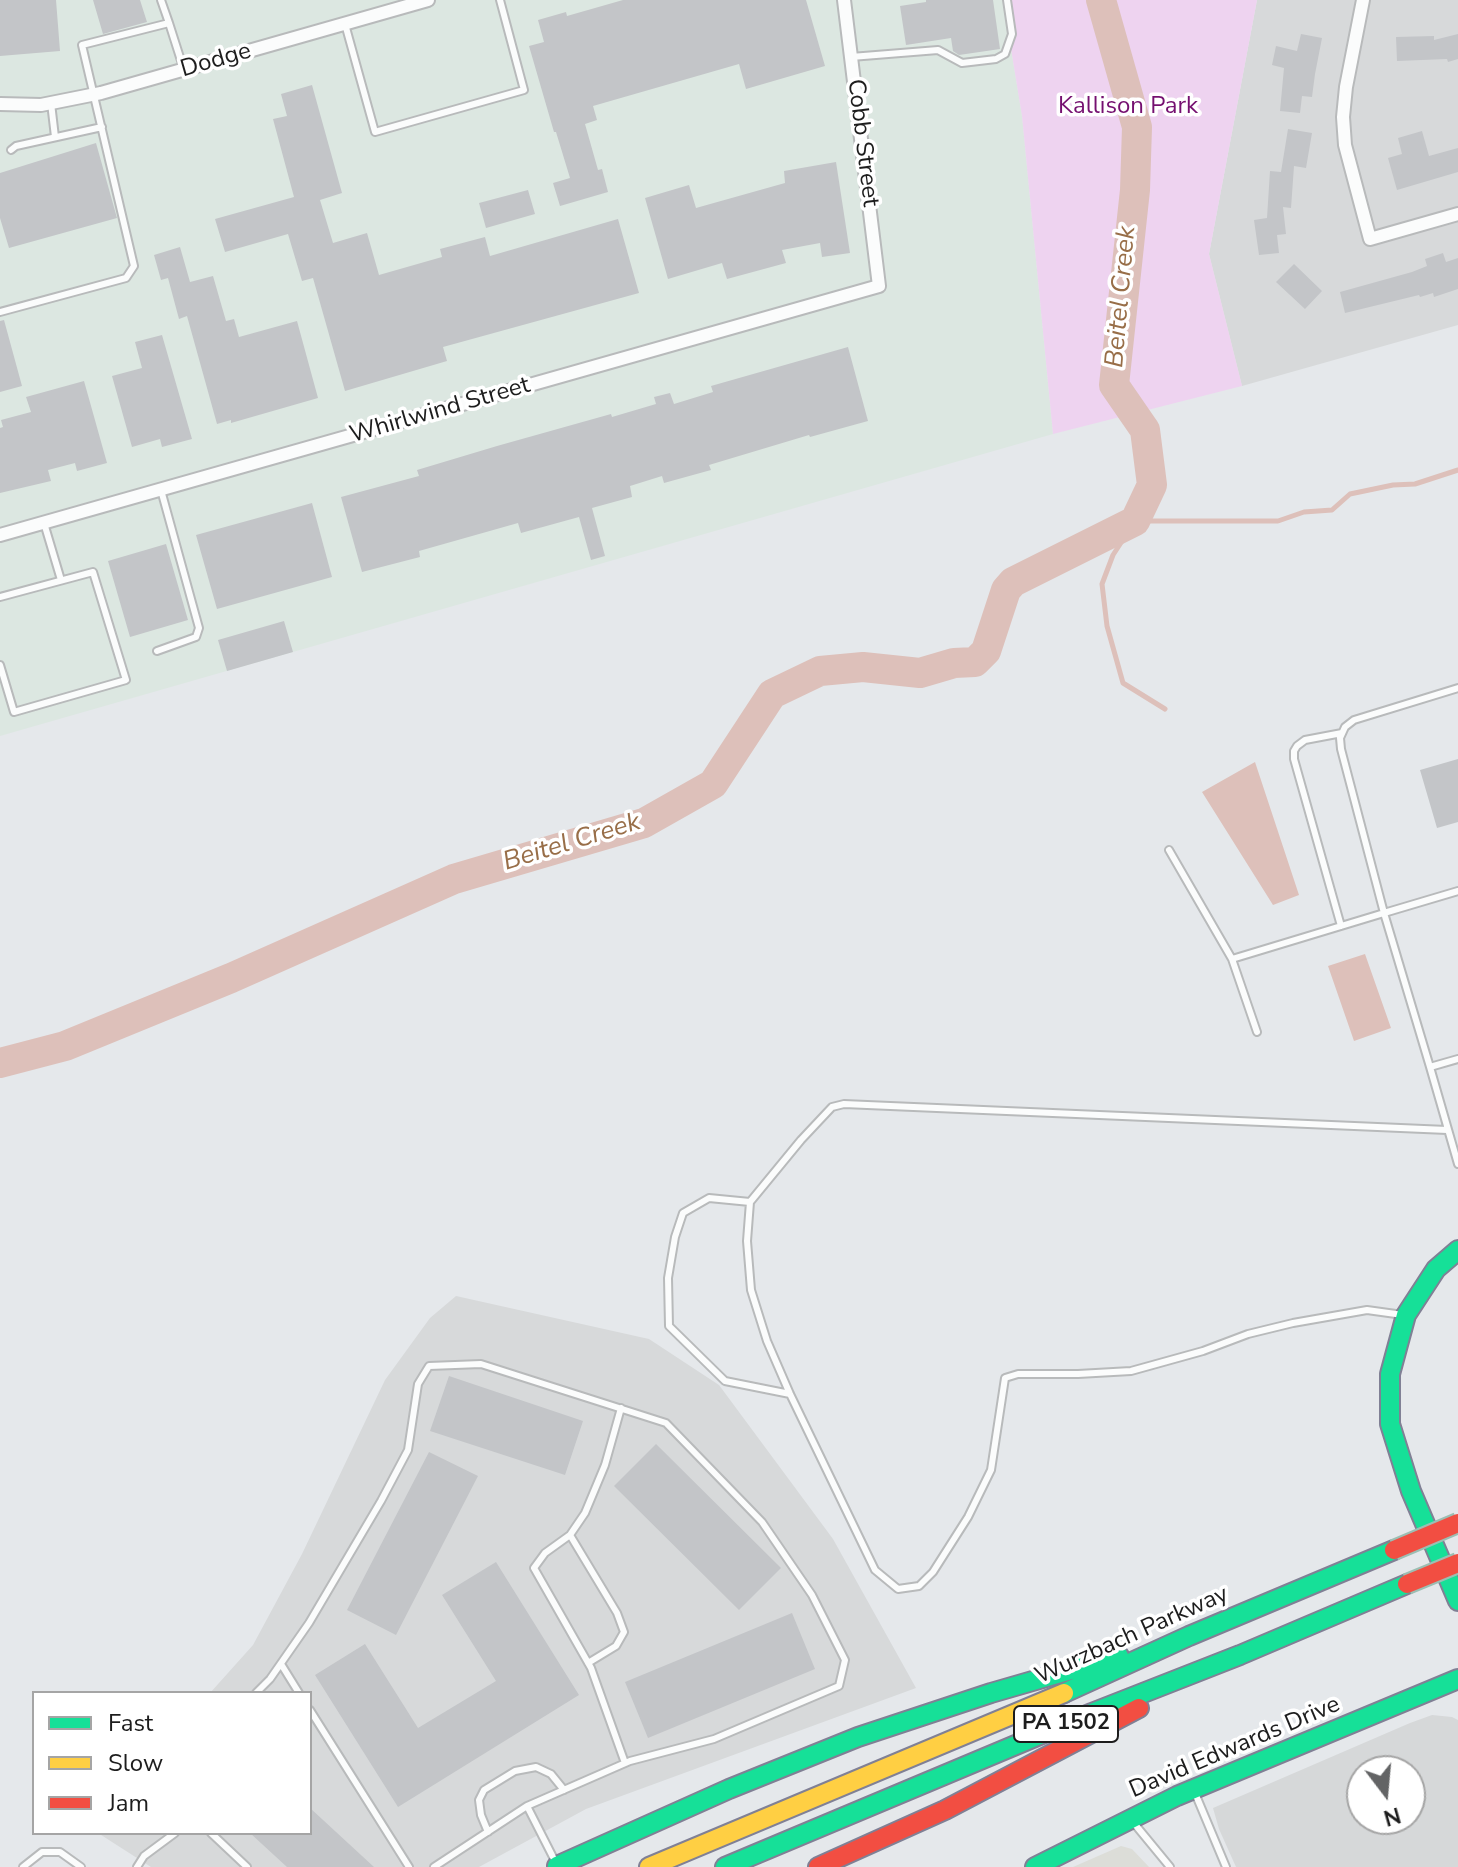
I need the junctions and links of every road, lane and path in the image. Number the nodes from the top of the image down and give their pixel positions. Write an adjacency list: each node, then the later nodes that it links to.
1 (161, 0): 7 (lane)
2 (428, 0): 8 (street, Dodge)
3 (500, 0): 8 (lane)
4 (844, 0): 9 (street, Cobb Street)
5 (1007, 0): 9 (lane)
6 (1363, 0): 17 (street)
7 (169, 23): 10 (lane); 11 (lane)
8 (345, 24): 10 (street, Dodge)
9 (851, 57): 18 (street, Cobb Street)
10 (184, 70): 11 (street, Dodge)
11 (94, 95): 12 (street, Dodge); 14 (lane)
12 (51, 103): 13 (street, Dodge); 15 (lane)
13 (0, 104)
14 (102, 127): 15 (lane); 19 (lane)
15 (55, 137): 16 (lane)
16 (11, 150)
17 (1458, 214)
18 (879, 286): 20 (street, Whirlwind Street)
19 (0, 312)
20 (161, 490): 21 (street, Whirlwind Street); 25 (lane)
21 (44, 523): 22 (street, Whirlwind Street); 23 (lane)
22 (0, 535)
23 (61, 580): 24 (lane); 26 (lane)
24 (0, 597)
25 (157, 651)
26 (0, 665)
27 (1458, 688): 28 (lane)
28 (1342, 733): 31 (lane); 32 (lane)
29 (1169, 850): 33 (lane)
30 (1458, 891): 31 (lane)
31 (1384, 913): 32 (lane); 36 (lane)
32 (1341, 926): 33 (lane)
33 (1232, 959): 34 (lane)
34 (1257, 1032)
35 (1458, 1059): 36 (lane)
36 (1430, 1067): 37 (lane)
37 (1447, 1130): 38 (lane); 39 (lane)
38 (1458, 1164)
39 (750, 1202): 42 (lane); 42 (lane)
40 (1458, 1250): 41 (main road)
41 (1406, 1315): 42 (lane); 47 (main road)
42 (790, 1394)
43 (621, 1408): 45 (lane); 51 (lane); 56 (lane)
44 (1458, 1523): 48 (main road, Wurzbach Parkway / PA 1502, bridge)
45 (570, 1535): 50 (lane); 50 (lane)
46 (1458, 1563): 49 (main road, PA 1502, bridge)
47 (1458, 1601)
48 (1189, 1636): 70 (main road); 71 (main road, Wurzbach Parkway / PA 1502)
49 (1240, 1655): 72 (main road, PA 1502); 73 (main road)
50 (588, 1663): 56 (lane)
51 (281, 1664): 53 (lane); 54 (lane)
52 (1458, 1679): 57 (main road, David Edwards Drive)
53 (258, 1691)
54 (298, 1691)
55 (312, 1713): 68 (lane)
56 (625, 1763): 58 (lane)
57 (1194, 1789): 60 (main road, David Edwards Drive); 76 (lane)
58 (564, 1790): 59 (lane); 61 (lane)
59 (527, 1806): 61 (lane); 70 (lane)
60 (1131, 1819): 74 (main road, David Edwards Drive); 75 (lane)
61 (488, 1832): 69 (lane)
62 (172, 1835): 66 (lane)
63 (213, 1835): 67 (lane)
64 (23, 1867): 65 (lane)
65 (81, 1867)
66 (137, 1867)
67 (247, 1867)
68 (409, 1867)
69 (434, 1867)
70 (557, 1867)
71 (649, 1867)
72 (725, 1867)
73 (818, 1867)
74 (1035, 1867)
75 (1170, 1867)
76 (1226, 1867)

